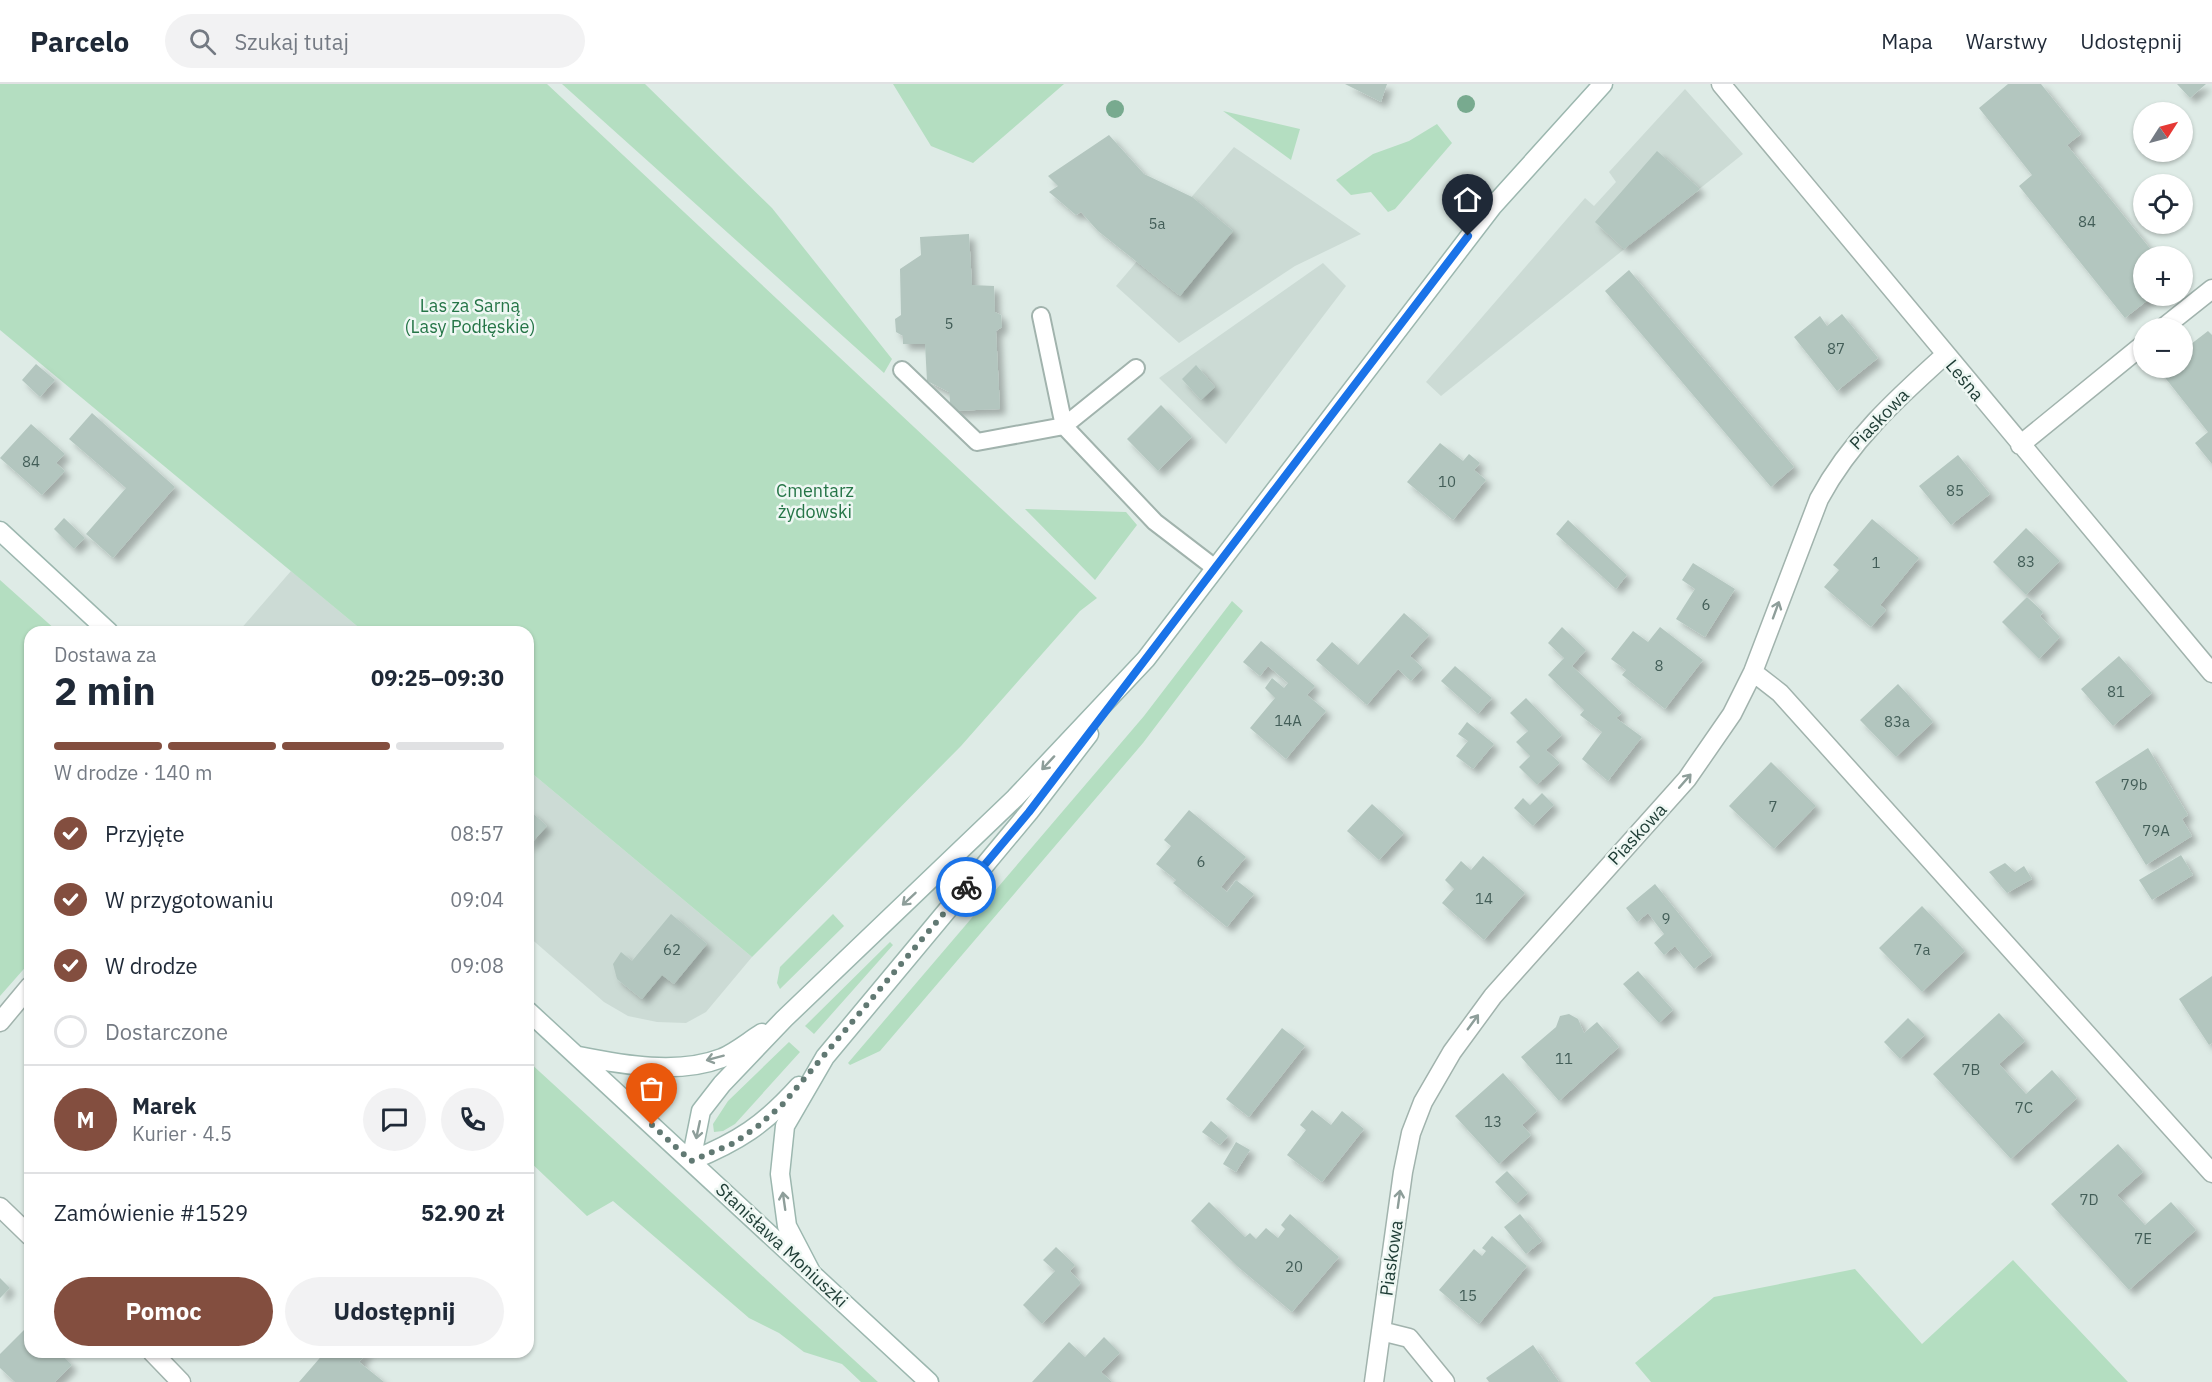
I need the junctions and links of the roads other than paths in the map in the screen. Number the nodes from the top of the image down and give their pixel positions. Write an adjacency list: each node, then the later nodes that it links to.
1 (1603, 84): 13 (street)
2 (1720, 84): 7 (street, Leśna)
3 (2212, 289): 5 (street)
4 (1041, 316): 10 (lane)
5 (2176, 318)
6 (2133, 353): 11 (street)
7 (1944, 355): 11 (street, Leśna); 16 (street, Piaskowa, one-way to 7)
8 (1136, 368): 10 (lane)
9 (902, 370): 10 (lane)
10 (1064, 426): 13 (lane)
11 (2020, 445): 17 (street, Leśna)
12 (0, 531): 14 (street)
13 (1215, 568): 15 (street)
14 (103, 626)
15 (1146, 659): 20 (street, one-way to 20); 23 (street)
16 (1753, 672): 25 (street); 29 (street, Piaskowa, one-way to 16)
17 (2212, 673)
18 (24, 993): 21 (street)
19 (534, 1016): 22 (street, Stanisława Moniuszki)
20 (784, 1019): 22 (street, one-way to 22); 24 (street, one-way to 24)
21 (0, 1022)
22 (578, 1055): 24 (street, Stanisława Moniuszki)
23 (825, 1058): 24 (street); 28 (street, one-way to 23)
24 (691, 1161): 28 (street, Stanisława Moniuszki)
25 (2212, 1173)
26 (0, 1207): 27 (street)
27 (24, 1230)
28 (812, 1274): 32 (street, Stanisława Moniuszki)
29 (1381, 1331): 33 (street, Piaskowa); 34 (street)
30 (158, 1358): 31 (street)
31 (181, 1382)
32 (928, 1382)
33 (1374, 1382)
34 (1445, 1382)

